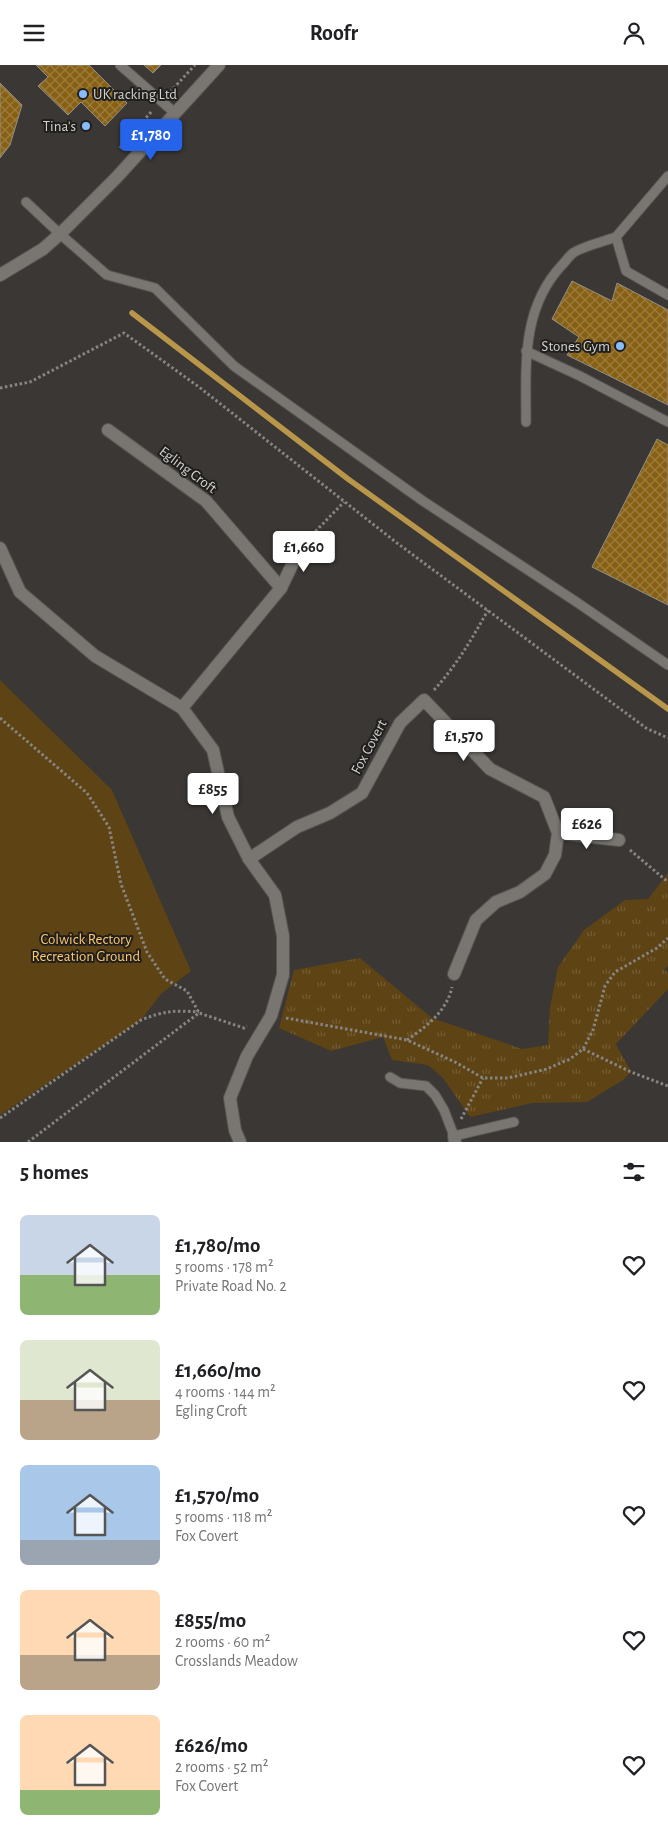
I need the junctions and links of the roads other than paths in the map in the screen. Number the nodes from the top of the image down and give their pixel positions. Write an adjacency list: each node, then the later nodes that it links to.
1 (120, 65): 3 (lane)
2 (219, 65): 3 (street)
3 (175, 113): 6 (street)
4 (668, 177): 7 (lane)
5 (26, 202): 6 (lane)
6 (60, 234): 8 (street); 17 (lane)
7 (616, 237): 9 (lane); 10 (lane)
8 (0, 275)
9 (668, 295)
10 (526, 351): 11 (lane); 12 (lane)
11 (526, 422)
12 (668, 422)
13 (108, 430): 16 (street, Egling Croft)
14 (301, 546): 16 (street)
15 (0, 548): 18 (street)
16 (281, 588): 18 (street)
17 (668, 665)
18 (182, 707): 21 (street)
19 (558, 833): 20 (street); 21 (street, Fox Covert); 22 (street)
20 (619, 840)
21 (249, 859): 26 (street)
22 (454, 974)
23 (390, 1077): 25 (lane)
24 (514, 1122): 25 (lane)
25 (455, 1139)
26 (240, 1142)

